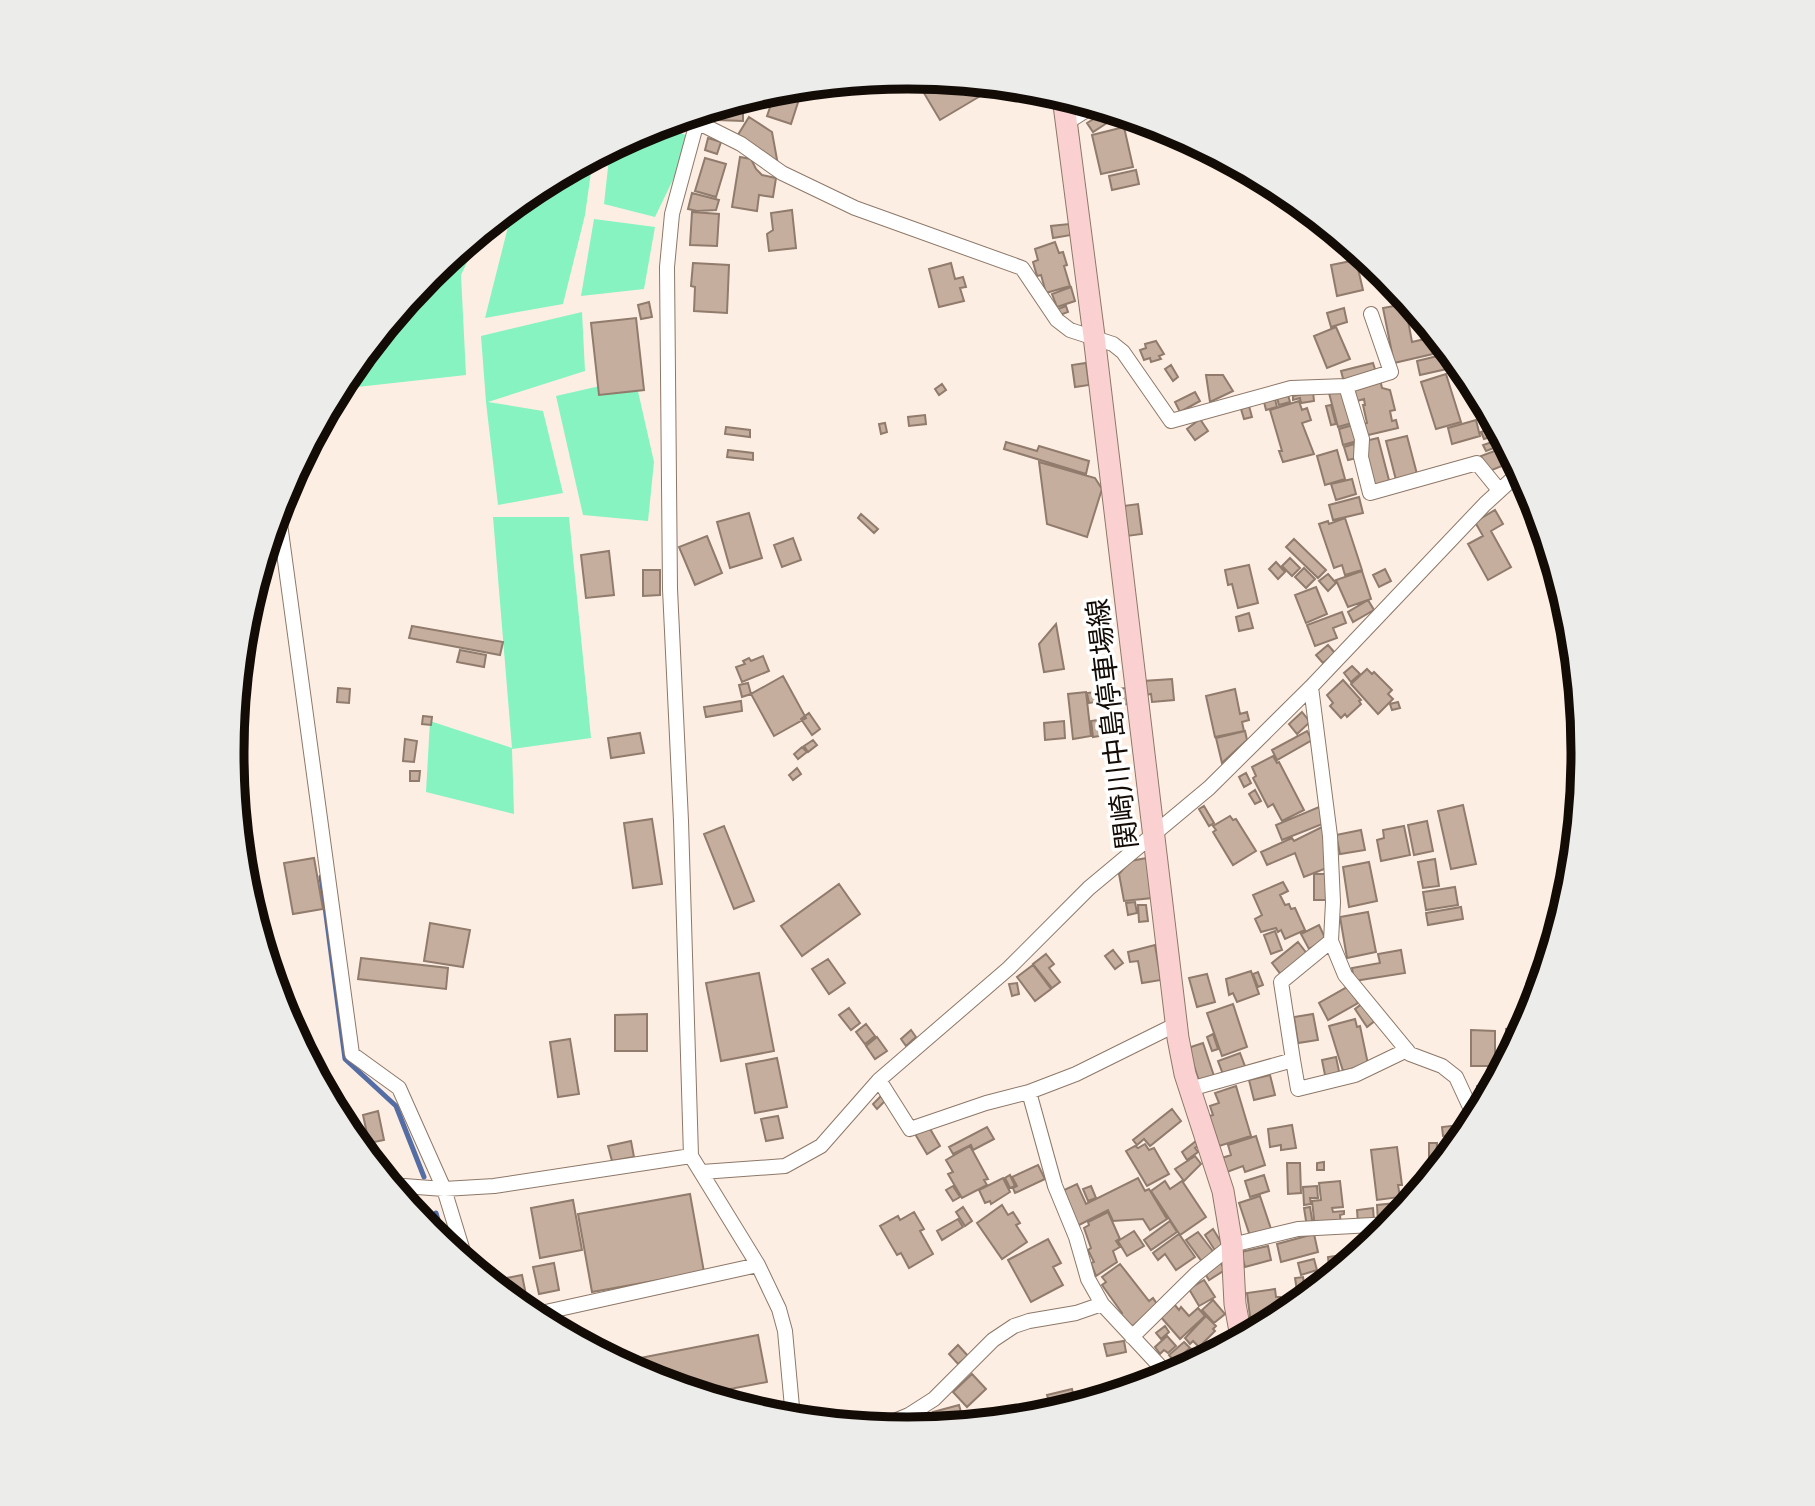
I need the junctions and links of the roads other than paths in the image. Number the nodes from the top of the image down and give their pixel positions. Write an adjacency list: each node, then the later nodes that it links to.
1 (1064, 109): 4 (main road, 関崎川中島停車場線)
2 (1082, 113): 4 (street)
3 (703, 121): 7 (street)
4 (1066, 123): 7 (main road, 関崎川中島停車場線)
5 (696, 124): 22 (street)
6 (1371, 314): 8 (street)
7 (1094, 337): 8 (street); 13 (main road, 関崎川中島停車場線)
8 (1346, 386): 10 (street)
9 (1512, 479): 10 (street)
10 (1499, 491): 12 (street)
11 (281, 534): 25 (street)
12 (1311, 687): 13 (street); 14 (street)
13 (1154, 836): 15 (main road, 関崎川中島停車場線); 18 (street)
14 (1331, 941): 16 (street); 17 (street)
15 (1177, 1024): 19 (main road, 関崎川中島停車場線); 20 (street)
16 (1407, 1050): 17 (street); 21 (street)
17 (1293, 1060): 19 (street)
18 (879, 1080): 20 (street); 23 (street)
19 (1190, 1089): 28 (main road, 関崎川中島停車場線)
20 (1029, 1092): 30 (street)
21 (1469, 1106)
22 (691, 1156): 23 (street); 25 (street)
23 (702, 1172): 29 (street)
24 (404, 1186): 25 (street)
25 (444, 1189): 27 (street)
26 (1374, 1225): 28 (street)
27 (461, 1243)
28 (1232, 1245): 32 (main road, 関崎川中島停車場線); 33 (street)
29 (758, 1265): 31 (street); 35 (street)
30 (1102, 1304): 33 (street); 36 (street)
31 (549, 1311)
32 (1239, 1328)
33 (1132, 1337): 34 (street)
34 (1160, 1367)
35 (792, 1406)
36 (904, 1417)

